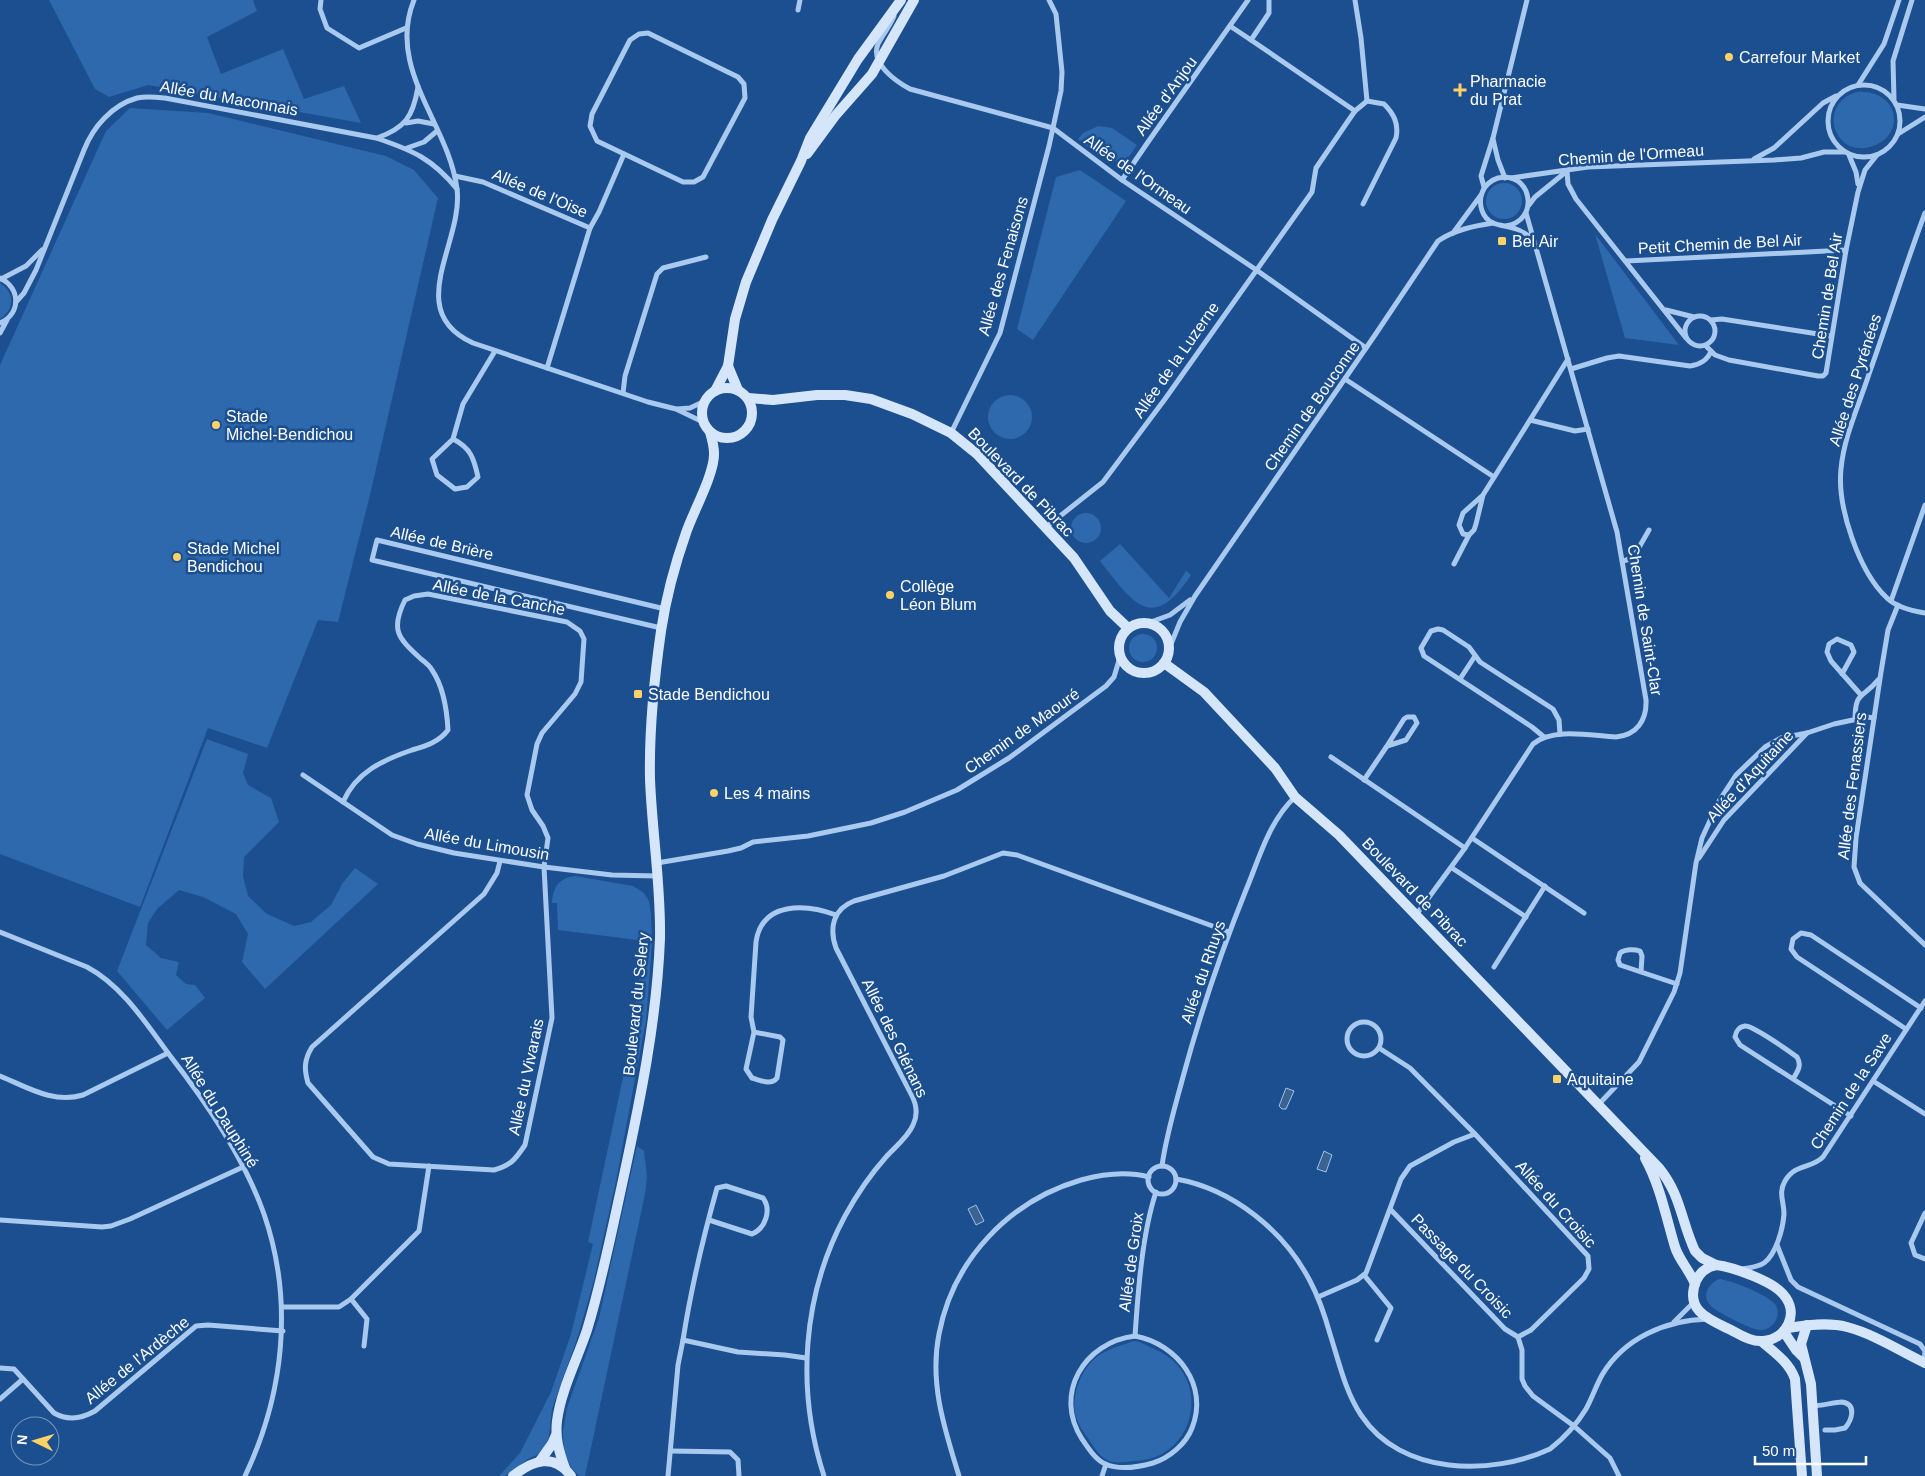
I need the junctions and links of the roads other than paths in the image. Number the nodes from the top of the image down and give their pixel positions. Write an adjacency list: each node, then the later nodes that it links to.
1 (321, 0): 15 (street)
2 (414, 0): 15 (street)
3 (800, 0): 13 (street)
4 (914, 0): 17 (street)
5 (1049, 0): 28 (street)
6 (1248, 0): 14 (street, Allée d'Anjou)
7 (1269, 0): 16 (street)
8 (1355, 0): 21 (street)
9 (1527, 0): 32 (street)
10 (1899, 0): 18 (street)
11 (1912, 0): 22 (street)
12 (900, 2): 17 (street); 38 (street)
13 (798, 10)
14 (1230, 26): 16 (street); 42 (street, Allée d'Anjou)
15 (406, 28): 19 (street)
16 (1252, 40): 24 (street)
17 (878, 62): 28 (street, Allée de l'Ormeau); 38 (street)
18 (1858, 85): 20 (street); 22 (street)
19 (418, 87): 26 (street); 27 (street)
20 (1837, 96): 34 (street); 37 (street, Chemin de l'Ormeau)
21 (1367, 102): 24 (street); 47 (street)
22 (1895, 102): 23 (street); 30 (street)
23 (1925, 109)
24 (1355, 111): 60 (street, Allée de la Luzerne)
25 (1925, 117): 30 (street)
26 (404, 124): 27 (street); 31 (street)
27 (434, 124): 29 (street)
28 (1053, 128): 42 (street, Allée de l'Ormeau); 92 (street, Allée des Fenaisons)
29 (437, 131): 33 (street); 40 (street)
30 (1898, 135): 36 (street)
31 (376, 138): 33 (street, Allée du Maconnais); 56 (street, Allée du Maconnais)
32 (1493, 138): 41 (street); 43 (street)
33 (407, 148): 44 (street, Allée du Maconnais)
34 (1847, 153): 36 (street); 37 (street, Chemin de l'Ormeau); 45 (street, Chemin de Bel Air)
35 (624, 154): 35 (street); 53 (street)
36 (1877, 155): 45 (street, Chemin de Bel Air)
37 (1754, 160): 39 (street, Chemin de l'Ormeau)
38 (801, 161): 76 (street)
39 (1568, 171): 41 (street, Chemin de l'Ormeau); 48 (street); 59 (street, Chemin de Bel Air)
40 (455, 176): 44 (street); 53 (street, Allée de l'Oise)
41 (1508, 178): 43 (street); 48 (street)
42 (1122, 180): 60 (street, Allée de l'Ormeau)
43 (1484, 187): 46 (street)
44 (458, 190): 73 (street)
45 (1858, 192): 57 (street, Chemin de Bel Air)
46 (1481, 195): 51 (street); 54 (street, Chemin de Bouconne)
47 (1363, 204)
48 (1528, 206): 49 (street)
49 (1526, 212): 52 (street); 55 (street, Chemin de Saint-Clar)
50 (1925, 213): 105 (street, Allée des Pyrénées)
51 (1493, 223): 52 (street); 54 (street, Chemin de Bouconne)
52 (1505, 226): 55 (street)
53 (590, 228): 77 (street, Allée de l'Oise)
54 (1452, 234): 72 (street, Chemin de Bouconne)
55 (1533, 239): 75 (street, Chemin de Saint-Clar)
56 (45, 246): 61 (street, Allée du Maconnais); 62 (street, Allée du Maconnais)
57 (1846, 250): 59 (street, Petit Chemin de Bel Air); 69 (street, Chemin de Bel Air)
58 (706, 257): 82 (street)
59 (1626, 261): 63 (street, Chemin de Bel Air)
60 (1255, 270): 72 (street, Allée de l'Ormeau); 99 (street, Allée de la Luzerne)
61 (1, 278): 62 (street)
62 (16, 302): 65 (street, Allée du Maconnais)
63 (1663, 309): 64 (street); 70 (street, Chemin de Bel Air)
64 (1694, 317): 66 (street); 70 (street)
65 (8, 319): 67 (street); 68 (street, Allée du Maconnais)
66 (1711, 320): 69 (street); 71 (street)
67 (0, 323)
68 (0, 333)
69 (1831, 336): 74 (street, Chemin de Bel Air)
70 (1686, 338): 71 (street, Chemin de Bel Air)
71 (1706, 346): 74 (street, Chemin de Bel Air)
72 (1366, 348): 79 (street, Chemin de Bouconne)
73 (495, 350): 77 (street); 94 (street)
74 (1711, 351): 78 (street)
75 (1568, 359): 78 (street, Chemin de Saint-Clar); 88 (street)
76 (728, 366): 80 (street); 81 (street)
77 (547, 368): 82 (street)
78 (1571, 368): 90 (street, Chemin de Saint-Clar)
79 (1345, 379): 96 (street); 104 (street, Chemin de Bouconne)
80 (738, 390): 81 (street); 83 (street)
81 (715, 391): 85 (street)
82 (623, 393): 86 (street)
83 (748, 398): 84 (street, Boulevard de Pibrac); 87 (street)
84 (773, 400): 87 (street); 92 (street, Boulevard de Pibrac)
85 (705, 401): 86 (street); 89 (street)
86 (676, 409): 89 (street)
87 (752, 417): 93 (street)
88 (1530, 420): 90 (street); 96 (street)
89 (703, 422): 91 (street)
90 (1588, 429): 102 (street, Chemin de Saint-Clar)
91 (710, 432): 93 (street); 95 (street, Boulevard du Selery)
92 (951, 433): 99 (street, Boulevard de Pibrac)
93 (734, 437): 95 (street, Boulevard du Selery)
94 (452, 440): 94 (street)
95 (715, 455): 107 (street, Boulevard du Selery)
96 (1494, 477): 97 (street)
97 (1483, 495): 101 (street); 101 (street)
98 (1925, 505): 105 (street)
99 (1044, 528): 111 (street, Boulevard de Pibrac)
100 (1648, 530): 102 (street)
101 (1469, 535): 103 (street)
102 (1623, 561): 123 (street, Chemin de Saint-Clar)
103 (1454, 564)
104 (1195, 596): 109 (street, Chemin de Bouconne); 112 (street, Chemin de Bouconne)
105 (1891, 601): 106 (street, Allée des Pyrénées)
106 (1898, 605): 108 (street, Allée des Pyrénées); 117 (street, Allée des Fenassiers)
107 (665, 609): 110 (street, Boulevard du Selery); 110 (street, Allée de Brière)
108 (1925, 613)
109 (1148, 623): 111 (street); 112 (street)
110 (661, 628): 135 (street, Boulevard du Selery)
111 (1128, 628): 114 (street)
112 (1169, 649): 115 (street)
113 (1475, 656): 118 (street); 118 (street); 123 (street)
114 (1120, 657): 115 (street); 135 (street, Chemin de Maouré)
115 (1164, 664): 129 (street, Boulevard de Pibrac)
116 (1842, 674): 116 (street); 119 (street)
117 (1880, 678): 119 (street); 120 (street, Allée des Fenassiers)
118 (1460, 679): 124 (street)
119 (1861, 695): 121 (street)
120 (1874, 718): 121 (street, Allée d'Aquitaine); 146 (street, Allée des Fenassiers)
121 (1855, 720): 122 (street, Allée d'Aquitaine)
122 (1807, 733): 134 (street, Allée d'Aquitaine); 134 (street, Allée d'Aquitaine)
123 (1560, 734): 124 (street, Chemin de Saint-Clar)
124 (1544, 737): 131 (street)
125 (1387, 746): 125 (street); 128 (street)
126 (1331, 757): 128 (street)
127 (303, 775): 130 (street, Allée du Limousin)
128 (1364, 780): 132 (street)
129 (1295, 797): 142 (street, Boulevard de Pibrac); 145 (street, Allée du Rhuys)
130 (342, 802): 133 (street, Allée du Limousin); 136 (street, Allée de la Canche)
131 (1472, 838): 132 (street); 139 (street)
132 (1466, 848): 137 (street)
133 (500, 861): 136 (street, Allée du Limousin); 164 (street, Allée du Vivarais)
134 (1696, 862): 149 (street, Allée d'Aquitaine)
135 (656, 863): 138 (street, Boulevard du Selery)
136 (544, 867): 138 (street, Allée du Limousin); 164 (street, Allée du Vivarais)
137 (1452, 868): 142 (street); 143 (street)
138 (657, 876): 204 (street, Boulevard du Selery)
139 (1545, 886): 140 (street); 143 (street)
140 (1584, 912)
141 (836, 915): 145 (street); 153 (street); 195 (street, Allée des Glénans)
142 (1416, 915): 159 (street, Boulevard de Pibrac)
143 (1526, 917): 147 (street)
144 (0, 932): 155 (street, Allée du Dauphiné)
145 (1229, 932): 165 (street, Allée du Rhuys)
146 (1925, 945)
147 (1494, 967)
148 (1641, 972): 148 (street); 149 (street)
149 (1677, 984): 159 (street, Allée d'Aquitaine)
150 (1925, 1001): 151 (street, Chemin de la Save)
151 (1921, 1008): 152 (street, Chemin de la Save); 152 (street)
152 (1906, 1029): 158 (street, Chemin de la Save)
153 (754, 1032): 153 (street)
154 (1379, 1048): 154 (street); 162 (street, Allée du Croisic)
155 (168, 1053): 156 (street); 166 (street, Allée du Dauphiné)
156 (0, 1076)
157 (1793, 1078): 157 (street); 161 (street)
158 (1873, 1081): 160 (street); 161 (street, Chemin de la Save)
159 (1598, 1105): 163 (street, Boulevard de Pibrac)
160 (1925, 1114)
161 (1851, 1116): 174 (street, Chemin de la Save)
162 (1475, 1134): 170 (street); 190 (street, Allée du Croisic)
163 (1639, 1149): 176 (street, Boulevard de Pibrac); 179 (street, Boulevard de Pibrac)
164 (428, 1166): 181 (street)
165 (1162, 1166): 167 (street); 168 (street)
166 (243, 1167): 172 (street); 183 (street, Allée du Dauphiné)
167 (1149, 1177): 169 (street); 216 (street)
168 (1176, 1179): 169 (street); 180 (street)
169 (1156, 1192): 189 (street, Allée de Groix)
170 (1390, 1210): 178 (street); 190 (street, Passage du Croisic)
171 (1925, 1213): 175 (street)
172 (0, 1220)
173 (708, 1220): 173 (street); 191 (street)
174 (1777, 1245): 177 (street, Chemin de la Save); 197 (street)
175 (1925, 1259)
176 (1716, 1265): 177 (street); 179 (street)
177 (1734, 1269): 187 (street)
178 (1364, 1275): 180 (street); 192 (street)
179 (1695, 1284): 182 (street)
180 (1318, 1297): 209 (street)
181 (351, 1299): 183 (street); 194 (street)
182 (1694, 1302): 184 (street); 185 (street)
183 (282, 1307): 188 (street, Allée du Dauphiné)
184 (1708, 1319): 185 (street); 193 (street)
185 (1672, 1324): 202 (street)
186 (1807, 1325): 187 (street); 196 (street); 197 (street)
187 (1786, 1330): 193 (street); 196 (street)
188 (283, 1331): 199 (street, Allée de l'Ardèche); 211 (street, Allée du Dauphiné)
189 (1135, 1336): 207 (street); 207 (street)
190 (1518, 1337): 202 (street)
191 (683, 1340): 195 (street); 205 (street)
192 (1377, 1340)
193 (1761, 1342): 219 (street)
194 (364, 1346)
195 (806, 1358): 215 (street, Allée des Glénans)
196 (1804, 1358): 201 (street)
197 (1925, 1362)
198 (0, 1368): 199 (street, Allée de l'Ardèche)
199 (23, 1379): 200 (street)
200 (0, 1399)
201 (1812, 1406): 203 (street); 220 (street)
202 (1574, 1426): 208 (street); 218 (street)
203 (1825, 1430)
204 (556, 1434): 206 (street, Boulevard du Selery); 210 (street, Boulevard du Selery)
205 (670, 1451): 213 (street); 214 (street)
206 (540, 1462): 210 (street); 212 (street)
207 (1106, 1464): 217 (street)
208 (1516, 1467)
209 (1429, 1468)
210 (568, 1472)
211 (245, 1476)
212 (513, 1476)
213 (668, 1476)
214 (738, 1476)
215 (824, 1476)
216 (959, 1476)
217 (1102, 1476)
218 (1619, 1476)
219 (1802, 1476)
220 (1817, 1476)

